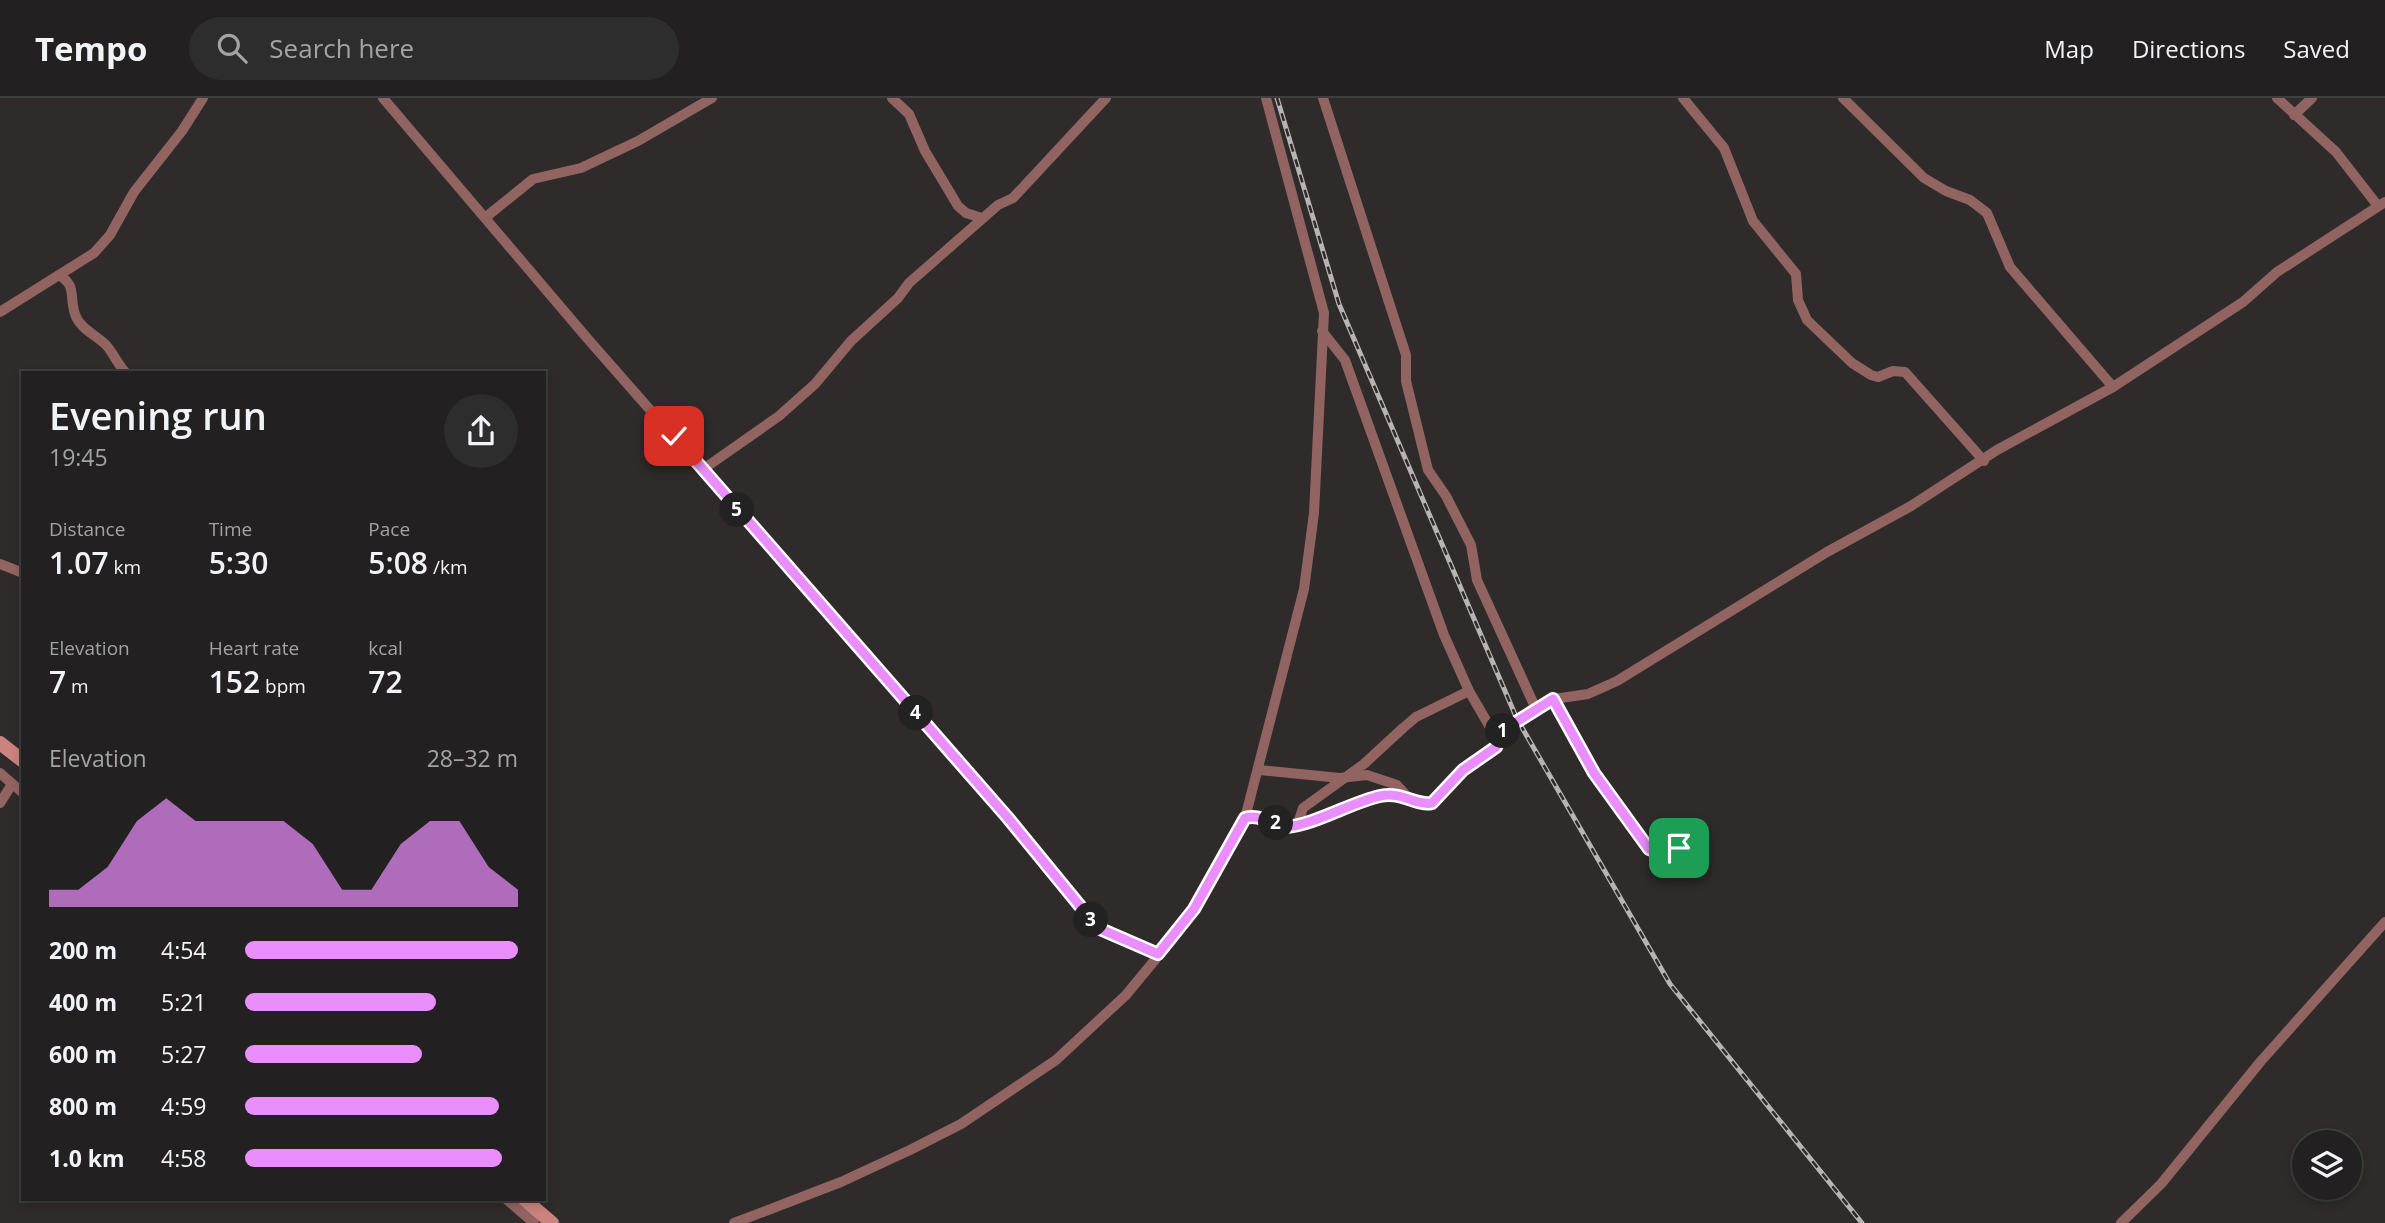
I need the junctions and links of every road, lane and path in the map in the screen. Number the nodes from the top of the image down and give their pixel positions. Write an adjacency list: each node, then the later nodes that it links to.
1 (203, 98): 16 (street)
2 (383, 98): 14 (street)
3 (712, 98): 14 (street)
4 (892, 98): 15 (street)
5 (1106, 98): 15 (street)
6 (1266, 98): 18 (street)
7 (1323, 98): 27 (street)
8 (1683, 98): 21 (street)
9 (1843, 98): 20 (street)
10 (2277, 98): 12 (street)
11 (2312, 98): 12 (street)
12 (2294, 115): 13 (street)
13 (2382, 204): 20 (street)
14 (486, 217): 22 (street)
15 (982, 218): 22 (street)
16 (59, 275): 17 (street); 19 (street)
17 (0, 312)
18 (1322, 331): 25 (street); 31 (street)
19 (124, 371)
20 (2113, 387): 21 (street)
21 (1984, 461): 26 (street)
22 (702, 470): 42 (street)
23 (0, 564): 24 (street)
24 (21, 572)
25 (1469, 691): 28 (street); 33 (street)
26 (1553, 699): 27 (street); 40 (street)
27 (1536, 709): 28 (street)
28 (1498, 741): 36 (street)
29 (0, 743): 30 (street)
30 (21, 759)
31 (1259, 770): 33 (street); 38 (street)
32 (0, 773): 34 (street)
33 (1348, 776): 36 (street); 39 (street)
34 (12, 784): 35 (street); 37 (street)
35 (21, 791)
36 (1407, 796): 39 (street)
37 (0, 803)
38 (1245, 818): 39 (street); 42 (street)
39 (1298, 823)
40 (1679, 848)
41 (2385, 922): 48 (street)
42 (1158, 954): 47 (street)
43 (508, 1201): 45 (street)
44 (526, 1201): 46 (street)
45 (534, 1223)
46 (552, 1223)
47 (734, 1223)
48 (2120, 1223)

